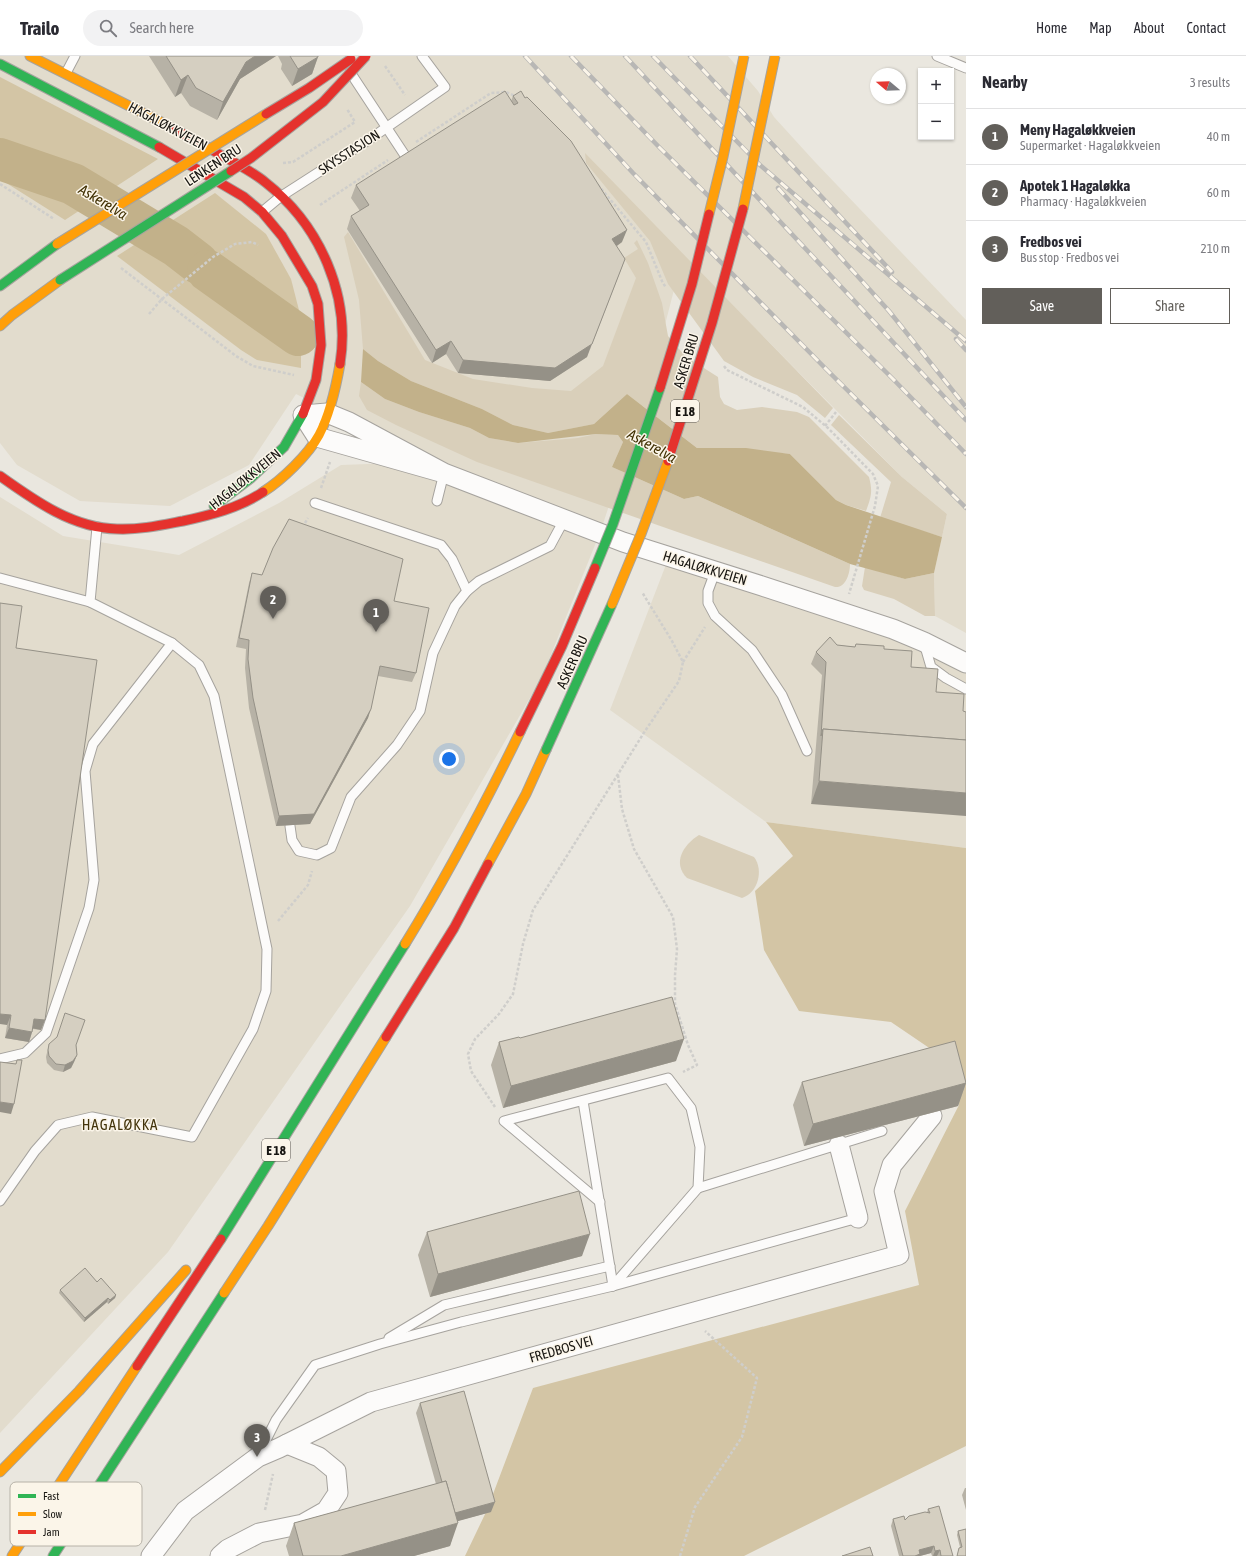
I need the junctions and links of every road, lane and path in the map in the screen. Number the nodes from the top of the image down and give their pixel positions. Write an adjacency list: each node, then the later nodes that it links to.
1 (30, 56): 13 (main road, HAGALØKKVEIEN)
2 (75, 56): 13 (lane)
3 (339, 56): 15 (lane, SKYSSTASJON)
4 (355, 56): 23 (main road, LENKEN BRU, bridge)
5 (366, 56): 26 (main road, LENKEN BRU, bridge)
6 (422, 56): 15 (lane)
7 (744, 56): 68 (main road, ASKER BRU / E 18, bridge)
8 (775, 56): 78 (main road, ASKER BRU / E 18, bridge)
9 (937, 56): 12 (lane)
10 (382, 62): 14 (path)
11 (0, 64): 19 (main road, HAGALØKKVEIEN)
12 (966, 68)
13 (66, 73): 18 (main road, HAGALØKKVEIEN)
14 (406, 96)
15 (387, 127): 16 (lane); 18 (lane, SKYSSTASJON)
16 (406, 157)
17 (0, 184): 20 (path)
18 (280, 197): 19 (lane, SKYSSTASJON); 29 (main road, HAGALØKKVEIEN)
19 (262, 212): 30 (main road, HAGALØKKVEIEN)
20 (59, 223)
21 (264, 248): 24 (path)
22 (117, 266): 24 (path)
23 (0, 286)
24 (162, 299): 25 (path); 27 (path)
25 (149, 314)
26 (0, 326)
27 (297, 376)
28 (836, 412): 31 (path)
29 (327, 413): 30 (street, HAGALØKKVEIEN); 32 (main road, HAGALØKKVEIEN); 33 (street, HAGALØKKVEIEN)
30 (303, 415): 32 (street); 38 (main road, HAGALØKKVEIEN)
31 (825, 426)
32 (317, 437): 33 (street, HAGALØKKVEIEN); 38 (main road, HAGALØKKVEIEN)
33 (444, 473): 35 (lane); 39 (street, HAGALØKKVEIEN)
34 (0, 476): 40 (main road, HAGALØKKVEIEN)
35 (437, 501)
36 (315, 504): 43 (lane)
37 (876, 506): 45 (path)
38 (195, 519): 40 (main road, HAGALØKKVEIEN)
39 (564, 520): 41 (street, HAGALØKKVEIEN); 43 (lane)
40 (97, 527): 46 (lane)
41 (715, 572): 47 (lane); 48 (street, HAGALØKKVEIEN)
42 (0, 578): 46 (lane)
43 (467, 591): 56 (lane)
44 (641, 591): 50 (path)
45 (849, 595)
46 (90, 602): 49 (lane)
47 (714, 616): 50 (path); 53 (lane)
48 (924, 642): 51 (street, HAGALØKKVEIEN); 52 (lane)
49 (172, 643): 57 (lane); 58 (lane)
50 (683, 662): 54 (path)
51 (966, 663)
52 (966, 689)
53 (807, 751)
54 (618, 774): 59 (path); 62 (path)
55 (290, 826): 56 (lane)
56 (317, 855): 57 (path)
57 (265, 938): 66 (lane)
58 (0, 1059)
59 (668, 1078): 60 (lane); 65 (lane)
60 (583, 1101): 62 (lane); 67 (lane)
61 (932, 1116): 72 (street, FREDBOS VEI)
62 (504, 1121): 67 (lane)
63 (882, 1131): 64 (lane)
64 (839, 1145): 65 (lane); 69 (street)
65 (698, 1188): 71 (lane)
66 (0, 1201)
67 (600, 1202): 70 (lane)
68 (239, 1210): 76 (main road, E 18); 77 (main road, E 18)
69 (858, 1218): 71 (lane)
70 (610, 1266): 71 (lane); 73 (lane)
71 (613, 1286): 73 (lane)
72 (689, 1313): 74 (street, FREDBOS VEI); 86 (path)
73 (380, 1344): 75 (lane)
74 (283, 1446): 75 (street, FREDBOS VEI); 79 (path); 79 (street)
75 (258, 1457): 84 (street, FREDBOS VEI)
76 (0, 1472)
77 (61, 1482)
78 (101, 1482)
79 (259, 1533): 85 (street)
80 (19, 1546): 82 (main road, E 18)
81 (60, 1546): 83 (main road, ASKER BRU / E 18, bridge)
82 (12, 1556)
83 (53, 1556)
84 (151, 1556)
85 (220, 1556)
86 (680, 1556)

